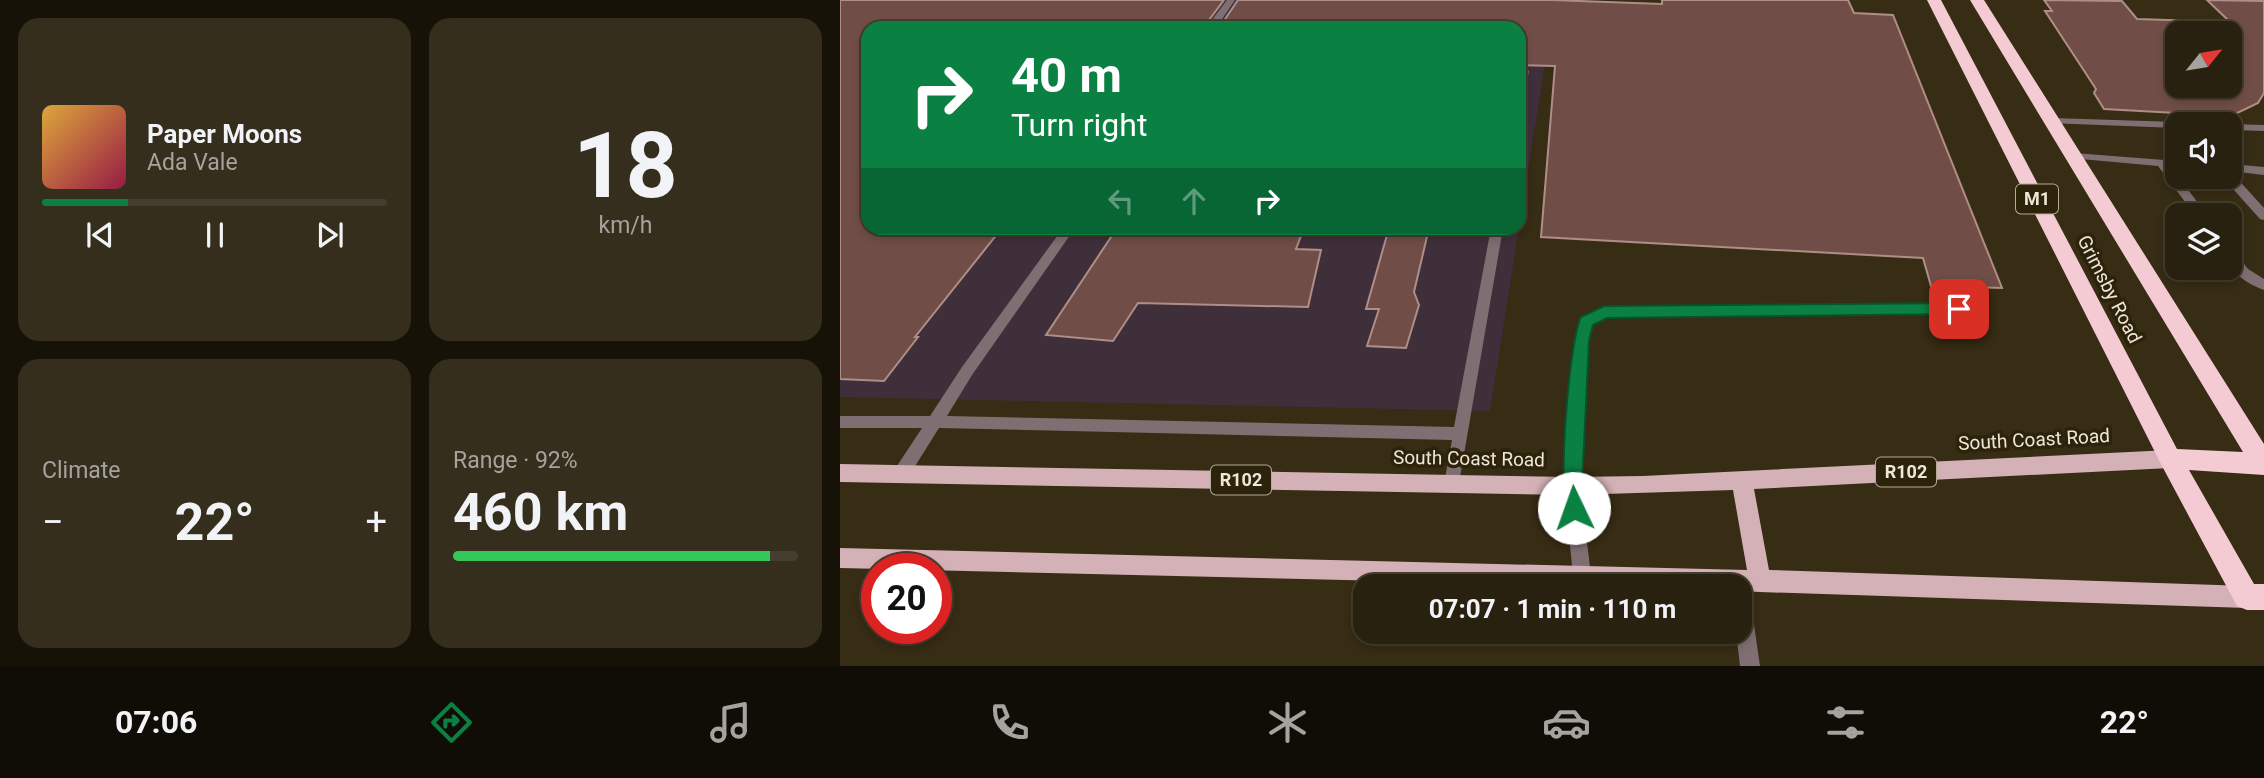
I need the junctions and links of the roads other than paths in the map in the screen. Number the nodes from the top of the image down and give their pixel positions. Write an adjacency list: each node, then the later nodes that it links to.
1 (1231, 0): 4 (lane)
2 (1934, 0): 25 (highway, Grimsby Road / M1)
3 (1977, 0): 5 (highway, Grimsby Road / M1)
4 (1216, 21)
5 (2052, 121): 6 (lane); 9 (highway, Grimsby Road / M1)
6 (2165, 125)
7 (2242, 127): 8 (lane)
8 (2264, 128)
9 (2074, 156): 10 (lane); 26 (highway, Grimsby Road / M1)
10 (2162, 163): 11 (lane); 15 (lane)
11 (2165, 163)
12 (2242, 170): 13 (lane)
13 (2264, 171)
14 (2240, 189): 16 (lane)
15 (2192, 203)
16 (2264, 216)
17 (1064, 235): 23 (lane)
18 (1496, 235): 24 (lane)
19 (2242, 271): 20 (lane)
20 (2264, 285)
21 (1959, 309): 31 (lane)
22 (840, 422): 23 (lane)
23 (932, 424): 24 (lane); 27 (lane)
24 (1461, 434): 30 (lane)
25 (2170, 459): 26 (highway, South Coast Road / R102); 29 (main road, South Coast Road / R102); 37 (highway, Grimsby Road / M1)
26 (2264, 464)
27 (901, 474): 28 (main road, South Coast Road / R102); 30 (main road, South Coast Road / R102)
28 (844, 479)
29 (1742, 480): 31 (main road, South Coast Road / R102); 35 (main road)
30 (1452, 484): 31 (main road, South Coast Road / R102)
31 (1572, 486): 34 (lane)
32 (840, 558): 33 (main road)
33 (1537, 574)
34 (1581, 574)
35 (1744, 574)
36 (1752, 584): 37 (main road)
37 (2255, 597)
38 (1748, 644): 39 (lane)
39 (1750, 666)

